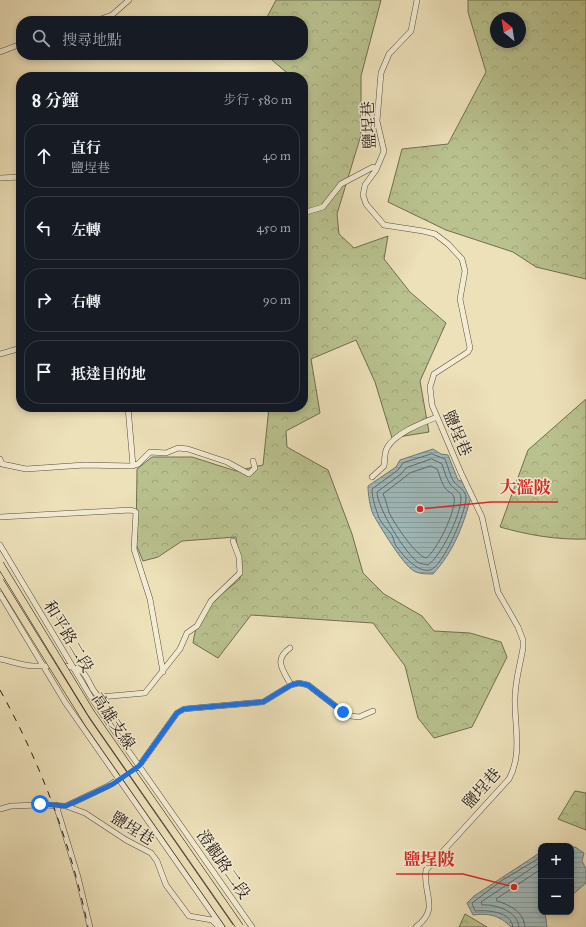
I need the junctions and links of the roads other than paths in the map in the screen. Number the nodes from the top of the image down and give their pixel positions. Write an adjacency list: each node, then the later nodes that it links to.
1 (129, 0): 3 (street)
2 (417, 0): 6 (street, 鹽埕巷)
3 (109, 16)
4 (16, 46): 5 (street)
5 (0, 52)
6 (376, 170): 9 (street); 13 (street, 鹽埕巷)
7 (16, 177): 8 (street)
8 (0, 178)
9 (308, 212)
10 (16, 349): 11 (street)
11 (0, 354)
12 (129, 412): 16 (street)
13 (437, 417): 17 (street); 43 (street, 鹽埕巷)
14 (0, 459): 16 (street)
15 (253, 461): 16 (street)
16 (134, 466)
17 (372, 477)
18 (0, 517): 28 (street)
19 (233, 541): 28 (street)
20 (0, 545): 27 (street, 和平路二段)
21 (0, 564): 41 (highway, 高雄支線, bridge)
22 (0, 581): 40 (highway, 高雄支線, bridge)
23 (0, 594): 26 (street)
24 (290, 648): 29 (street)
25 (0, 659): 26 (street)
26 (41, 665): 27 (street); 32 (street)
27 (73, 668): 28 (street); 31 (street, 和平路二段)
28 (163, 672)
29 (291, 685): 30 (street); 31 (street)
30 (373, 711)
31 (139, 766): 32 (street); 36 (street, 和平路二段)
32 (118, 779): 34 (street); 39 (street)
33 (56, 805): 34 (street, 鹽埕巷); 35 (street, 鹽埕巷); 37 (street)
34 (66, 806): 38 (street, 鹽埕巷)
35 (0, 809)
36 (174, 816): 42 (street, 澄觀路二段)
37 (90, 927)
38 (219, 927)
39 (222, 927)
40 (230, 927)
41 (240, 927)
42 (252, 927)
43 (416, 927)

